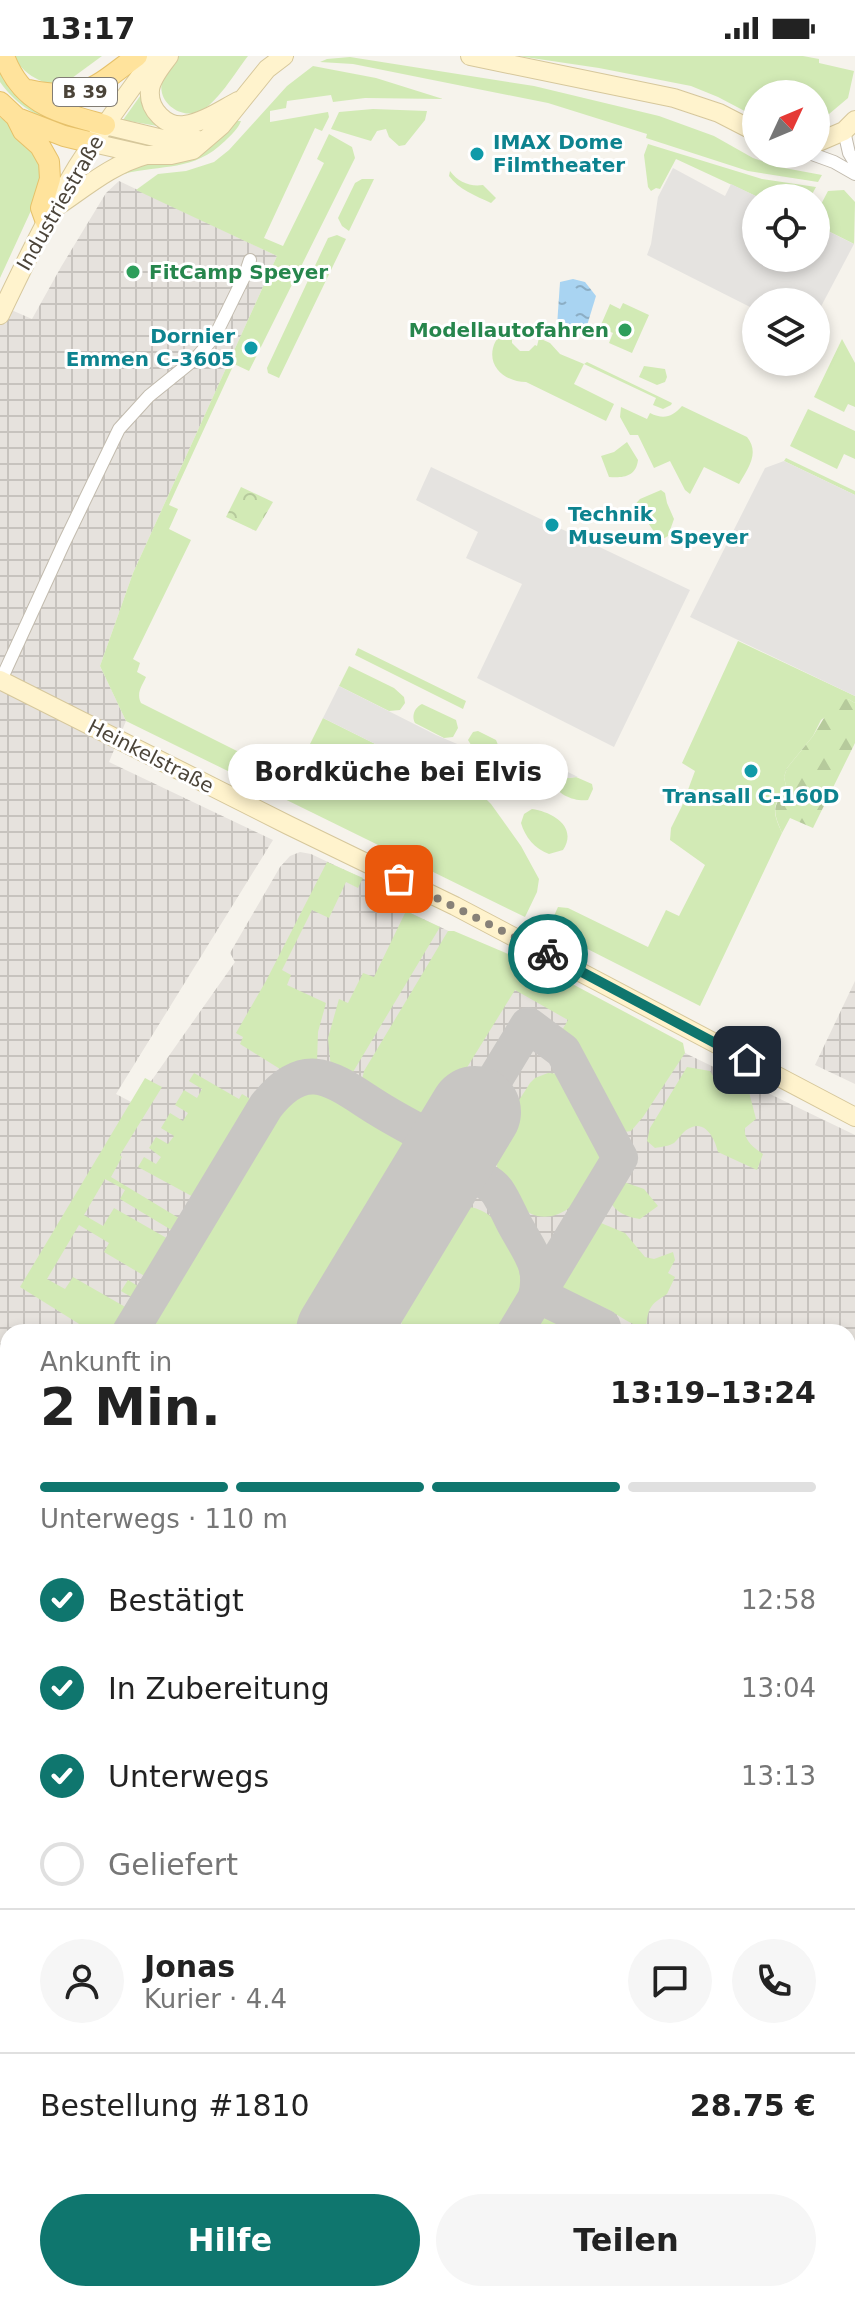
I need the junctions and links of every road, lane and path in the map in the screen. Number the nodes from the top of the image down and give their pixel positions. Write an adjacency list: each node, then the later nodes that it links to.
1 (4, 56): 7 (main road, B 39)
2 (137, 56): 7 (main road, B 39)
3 (155, 56): 13 (street, Industriestraße)
4 (169, 56): 8 (street)
5 (284, 56): 8 (street)
6 (470, 56): 11 (street)
7 (22, 89): 13 (main road, B 39)
8 (244, 98): 15 (street)
9 (0, 102): 10 (main road)
10 (16, 117): 13 (main road); 20 (main road)
11 (742, 125)
12 (849, 125): 14 (street); 18 (street)
13 (99, 134): 15 (street); 16 (street); 20 (street, Industriestraße)
14 (830, 135)
15 (209, 137): 16 (street)
16 (146, 155): 20 (street)
17 (830, 161): 19 (street)
18 (855, 163)
19 (855, 174)
20 (49, 216): 22 (street, Industriestraße)
21 (250, 260): 23 (street, Heinkelstraße)
22 (0, 315)
23 (1, 680): 24 (street, Heinkelstraße)
24 (855, 1117)

